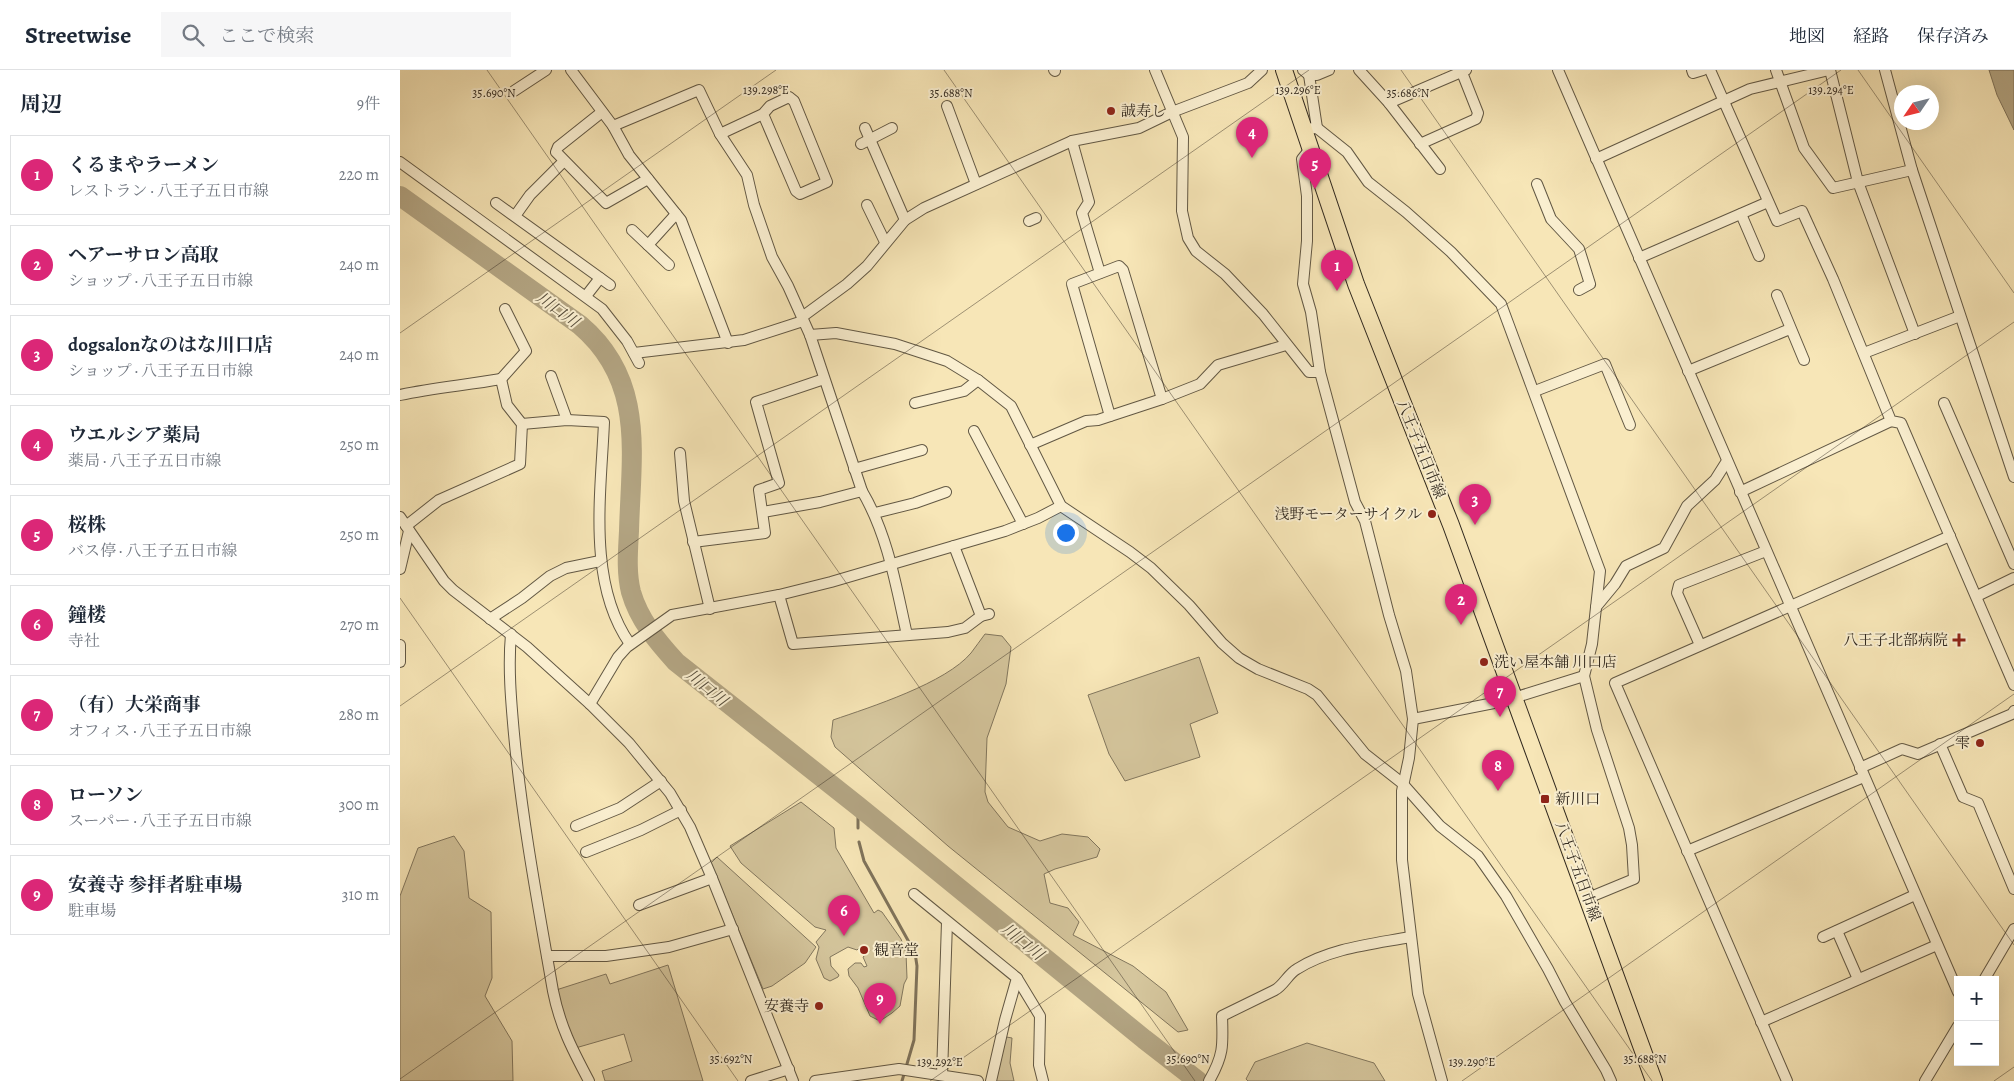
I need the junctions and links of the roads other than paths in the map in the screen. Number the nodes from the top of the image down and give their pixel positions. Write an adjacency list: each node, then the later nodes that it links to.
1 (546, 70): 18 (street)
2 (571, 70): 22 (street)
3 (1155, 70): 23 (street)
4 (1262, 70): 23 (street)
5 (1284, 70): 28 (main road, 八王子五日市線)
6 (1329, 70): 16 (street)
7 (1359, 70): 20 (street)
8 (1558, 70): 34 (street)
9 (1692, 70): 10 (street)
10 (1703, 70)
11 (1710, 70): 19 (street)
12 (1776, 70): 17 (street)
13 (1829, 70): 17 (street); 40 (street)
14 (1885, 70): 38 (street)
15 (1463, 71): 20 (street); 32 (street)
16 (1306, 73): 28 (street)
17 (1778, 81): 19 (street); 40 (street)
18 (514, 91)
19 (1724, 100): 34 (street); 43 (street)
20 (1390, 103): 32 (street)
21 (947, 106): 41 (street)
22 (602, 112): 25 (street); 35 (street)
23 (1172, 112): 30 (street); 69 (street)
24 (763, 114): 24 (street); 29 (street)
25 (613, 126): 29 (street); 39 (street)
26 (865, 128): 31 (street)
27 (892, 128): 31 (street)
28 (1310, 128): 33 (main road, 八王子五日市線); 80 (street)
29 (720, 134): 64 (street)
30 (1072, 141): 41 (street); 56 (street)
31 (865, 142): 49 (street)
32 (1420, 144): 37 (street)
33 (1310, 149): 75 (street); 129 (main road, 八王子五日市線)
34 (1596, 159): 54 (street)
35 (564, 161): 39 (street); 48 (street)
36 (400, 162): 61 (street)
37 (1440, 169)
38 (1912, 170): 40 (street); 63 (street)
39 (648, 179): 46 (street)
40 (1858, 182): 66 (street)
41 (976, 184): 49 (street)
42 (1537, 184): 59 (street)
43 (1768, 202): 47 (street); 71 (street)
44 (496, 203): 48 (street)
45 (868, 205): 51 (street)
46 (676, 214): 52 (street); 68 (street)
47 (1741, 214): 53 (street); 54 (street)
48 (515, 216): 57 (street)
49 (905, 220): 51 (street)
50 (632, 230): 52 (street)
51 (885, 242): 64 (street)
52 (648, 245): 55 (street)
53 (1759, 256)
54 (1639, 258): 74 (street)
55 (669, 265)
56 (1100, 274): 82 (street); 85 (street)
57 (600, 278): 58 (street); 61 (street)
58 (610, 285)
59 (1579, 290)
60 (1777, 295): 65 (street)
61 (586, 296): 70 (street)
62 (505, 309): 77 (street)
63 (1960, 316): 66 (street); 96 (street)
64 (802, 319): 67 (street); 68 (street)
65 (1790, 328): 72 (street); 74 (street)
66 (1915, 334): 71 (street)
67 (810, 335): 78 (street); 79 (street)
68 (728, 343): 70 (street)
69 (1286, 345): 75 (street); 82 (street)
70 (634, 353): 73 (street)
71 (1864, 353): 87 (street)
72 (1804, 360)
73 (639, 363)
74 (1688, 371): 94 (street)
75 (1320, 372): 132 (street)
76 (551, 376): 86 (street)
77 (501, 379): 81 (street); 88 (street)
78 (824, 379): 95 (street); 101 (street)
79 (978, 380): 83 (street); 91 (street)
80 (1535, 391): 89 (street); 118 (street)
81 (400, 395)
82 (1162, 399): 85 (street)
83 (915, 403)
84 (1944, 403): 112 (street)
85 (1110, 416): 91 (street)
86 (567, 420): 88 (street); 110 (street)
87 (1891, 421): 99 (street); 106 (street)
88 (522, 424): 105 (street)
89 (1630, 425)
90 (974, 431): 104 (street)
91 (1030, 446): 100 (street)
92 (922, 450): 95 (street)
93 (680, 452): 107 (street)
94 (1727, 461): 99 (street); 118 (street)
95 (854, 469): 97 (street)
96 (2014, 477)
97 (862, 491): 101 (street); 102 (street)
98 (946, 492): 102 (street)
99 (1740, 492): 109 (street)
100 (1061, 506): 104 (street); 136 (street)
101 (763, 512): 107 (street)
102 (875, 513): 111 (street)
103 (400, 518): 105 (street)
104 (1023, 524): 108 (street)
105 (407, 529): 113 (street); 120 (street)
106 (1950, 536): 116 (street); 117 (street)
107 (693, 542): 119 (street)
108 (954, 546): 111 (street); 122 (street)
109 (1766, 551): 117 (street); 125 (street)
110 (600, 561): 120 (street); 123 (street)
111 (891, 563): 115 (street); 122 (street)
112 (2014, 564)
113 (400, 569)
114 (2014, 578): 116 (street)
115 (779, 595): 119 (street); 122 (street)
116 (1976, 596): 128 (street)
117 (1790, 606): 125 (street); 134 (street)
118 (1596, 607): 127 (street)
119 (710, 609): 123 (street)
120 (490, 619): 121 (street)
121 (511, 634): 130 (street); 154 (street)
122 (907, 635)
123 (630, 644): 130 (street)
124 (400, 645): 126 (street)
125 (1700, 645): 139 (street)
126 (400, 662)
127 (1584, 676): 129 (street); 145 (street)
128 (2014, 685)
129 (1514, 698): 132 (street); 145 (main road, 八王子五日市線)
130 (590, 704): 135 (street)
131 (2013, 714): 133 (street)
132 (1413, 719): 136 (street)
133 (1940, 744): 134 (street); 142 (street)
134 (1862, 772): 139 (street); 144 (street)
135 (661, 781): 137 (street); 138 (street)
136 (1402, 783): 151 (street); 172 (street)
137 (681, 810): 140 (street); 141 (street)
138 (576, 826)
139 (1687, 850): 159 (street)
140 (586, 852)
141 (712, 878): 146 (street); 148 (street)
142 (2014, 889)
143 (914, 894): 147 (street)
144 (1915, 895): 150 (street); 153 (street)
145 (1588, 898): 173 (main road, 八王子五日市線)
146 (639, 905)
147 (947, 922): 156 (street); 162 (street)
148 (733, 929): 154 (street); 161 (street)
149 (2014, 929): 155 (street)
150 (1837, 931): 152 (street); 157 (street)
151 (1410, 937): 170 (street); 171 (street)
152 (1823, 937)
153 (1937, 945): 157 (street); 158 (street)
154 (547, 956): 163 (street)
155 (1986, 976)
156 (1017, 978): 168 (street); 169 (street)
157 (1858, 980): 159 (street)
158 (1954, 983)
159 (1761, 1022): 174 (street)
160 (1954, 1033): 175 (street)
161 (789, 1069): 164 (street); 165 (street)
162 (942, 1075): 166 (street); 167 (street)
163 (589, 1081)
164 (751, 1081)
165 (793, 1081)
166 (815, 1081)
167 (978, 1081)
168 (991, 1081)
169 (1043, 1081)
170 (1209, 1081)
171 (1442, 1081)
172 (1611, 1081)
173 (1654, 1081)
174 (1787, 1081)
175 (1925, 1081)

